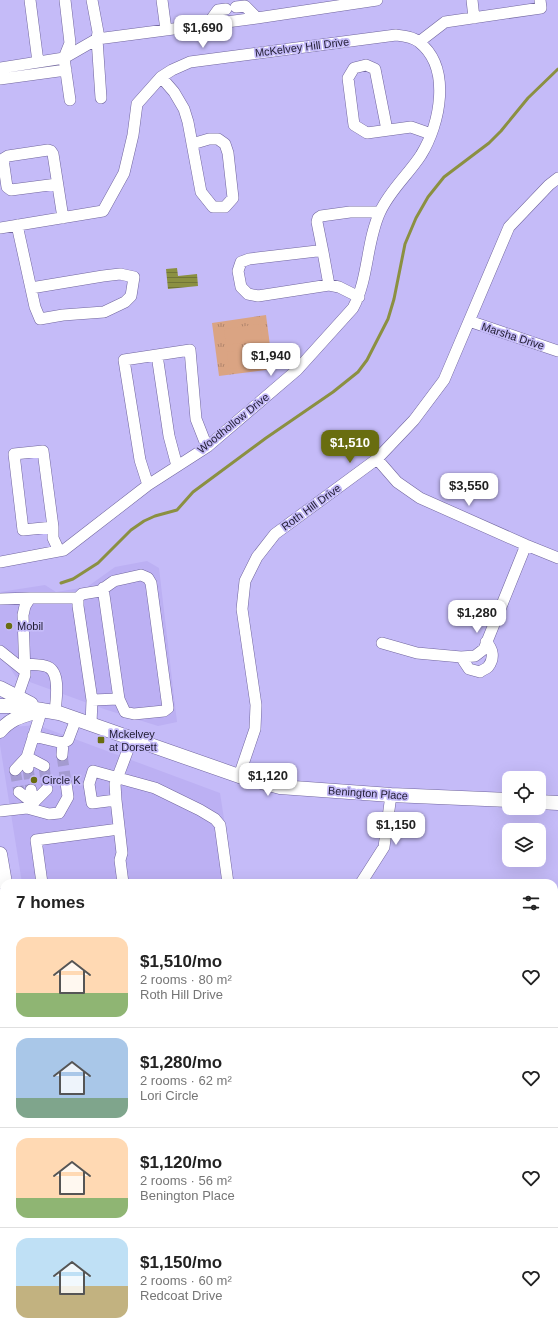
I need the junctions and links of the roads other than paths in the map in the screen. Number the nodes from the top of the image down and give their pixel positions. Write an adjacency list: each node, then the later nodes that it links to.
1 (30, 0): 16 (street)
2 (65, 0): 15 (street)
3 (92, 0): 13 (street)
4 (162, 0): 12 (street)
5 (377, 0): 8 (street)
6 (472, 0): 10 (street)
7 (540, 0): 10 (street)
8 (359, 1): 9 (street)
9 (257, 18): 11 (street); 11 (street)
10 (474, 18): 14 (street)
11 (208, 24): 12 (street)
12 (166, 30): 13 (street)
13 (97, 39): 15 (street); 21 (street)
14 (419, 42): 19 (street, McKelvey Hill Drive); 22 (street, McKelvey Hill Drive)
15 (64, 58): 16 (street); 18 (street)
16 (38, 62): 17 (street)
17 (0, 68)
18 (66, 70): 20 (street); 23 (street)
19 (161, 77): 26 (street); 30 (street, McKelvey Hill Drive)
20 (0, 79)
21 (101, 98)
22 (440, 99): 25 (street, Woodhollow Drive)
23 (70, 100)
24 (387, 130): 24 (street); 25 (street)
25 (431, 134): 29 (street, Woodhollow Drive)
26 (192, 144): 26 (street)
27 (558, 178): 37 (street, Roth Hill Drive)
28 (57, 184): 28 (street); 30 (street)
29 (380, 212): 33 (street); 36 (street, Woodhollow Drive)
30 (63, 218): 31 (street, McKelvey Hill Drive)
31 (17, 225): 32 (street, McKelvey Hill Drive); 35 (street)
32 (0, 228)
33 (323, 252): 34 (street); 34 (street)
34 (329, 285): 36 (street)
35 (31, 288): 35 (street)
36 (359, 297): 40 (street, Woodhollow Drive)
37 (469, 321): 38 (street, Marsha Drive); 41 (street, Roth Hill Drive)
38 (558, 351)
39 (157, 355): 40 (street); 42 (street); 43 (street)
40 (207, 447): 42 (street, Woodhollow Drive)
41 (377, 459): 45 (street); 75 (street, Roth Hill Drive)
42 (177, 466): 43 (street, Woodhollow Drive)
43 (148, 485): 46 (street, Woodhollow Drive)
44 (53, 527): 44 (street); 46 (street)
45 (526, 545): 47 (street); 53 (street)
46 (60, 551): 48 (street, Woodhollow Drive)
47 (558, 558)
48 (0, 562)
49 (103, 588): 51 (street); 60 (street); 60 (street)
50 (30, 598): 51 (street); 52 (street); 57 (street)
51 (78, 598): 61 (street)
52 (0, 599)
53 (486, 642): 56 (street); 56 (street)
54 (382, 643): 56 (street)
55 (0, 652): 57 (street)
56 (461, 657)
57 (25, 668): 59 (street); 63 (street)
58 (0, 688): 59 (main road)
59 (17, 698): 63 (main road)
60 (119, 699): 61 (street)
61 (92, 700): 65 (street)
62 (0, 706): 63 (main road, Benington Place)
63 (49, 711): 64 (main road, Benington Place); 66 (main road); 67 (street)
64 (76, 719): 65 (main road, Benington Place); 69 (street)
65 (91, 724): 68 (main road, Benington Place)
66 (0, 731)
67 (33, 736): 69 (street); 71 (street)
68 (132, 739): 75 (main road, Benington Place); 76 (street)
69 (63, 742): 70 (street)
70 (62, 755)
71 (27, 757): 72 (street); 73 (street); 74 (street)
72 (44, 766)
73 (28, 768)
74 (15, 770)
75 (239, 776): 81 (main road, Benington Place)
76 (118, 777): 82 (street); 82 (street); 93 (street)
77 (66, 783): 86 (street)
78 (47, 789): 86 (street)
79 (31, 790): 86 (street)
80 (19, 792): 86 (street)
81 (391, 795): 83 (main road, Benington Place); 94 (street)
82 (116, 800): 88 (street)
83 (502, 800)
84 (546, 802): 85 (main road)
85 (558, 803)
86 (30, 806): 87 (street)
87 (0, 811)
88 (119, 829): 91 (street); 92 (street)
89 (0, 854): 90 (main road)
90 (4, 879)
91 (41, 879)
92 (122, 879)
93 (227, 879)
94 (364, 879)

